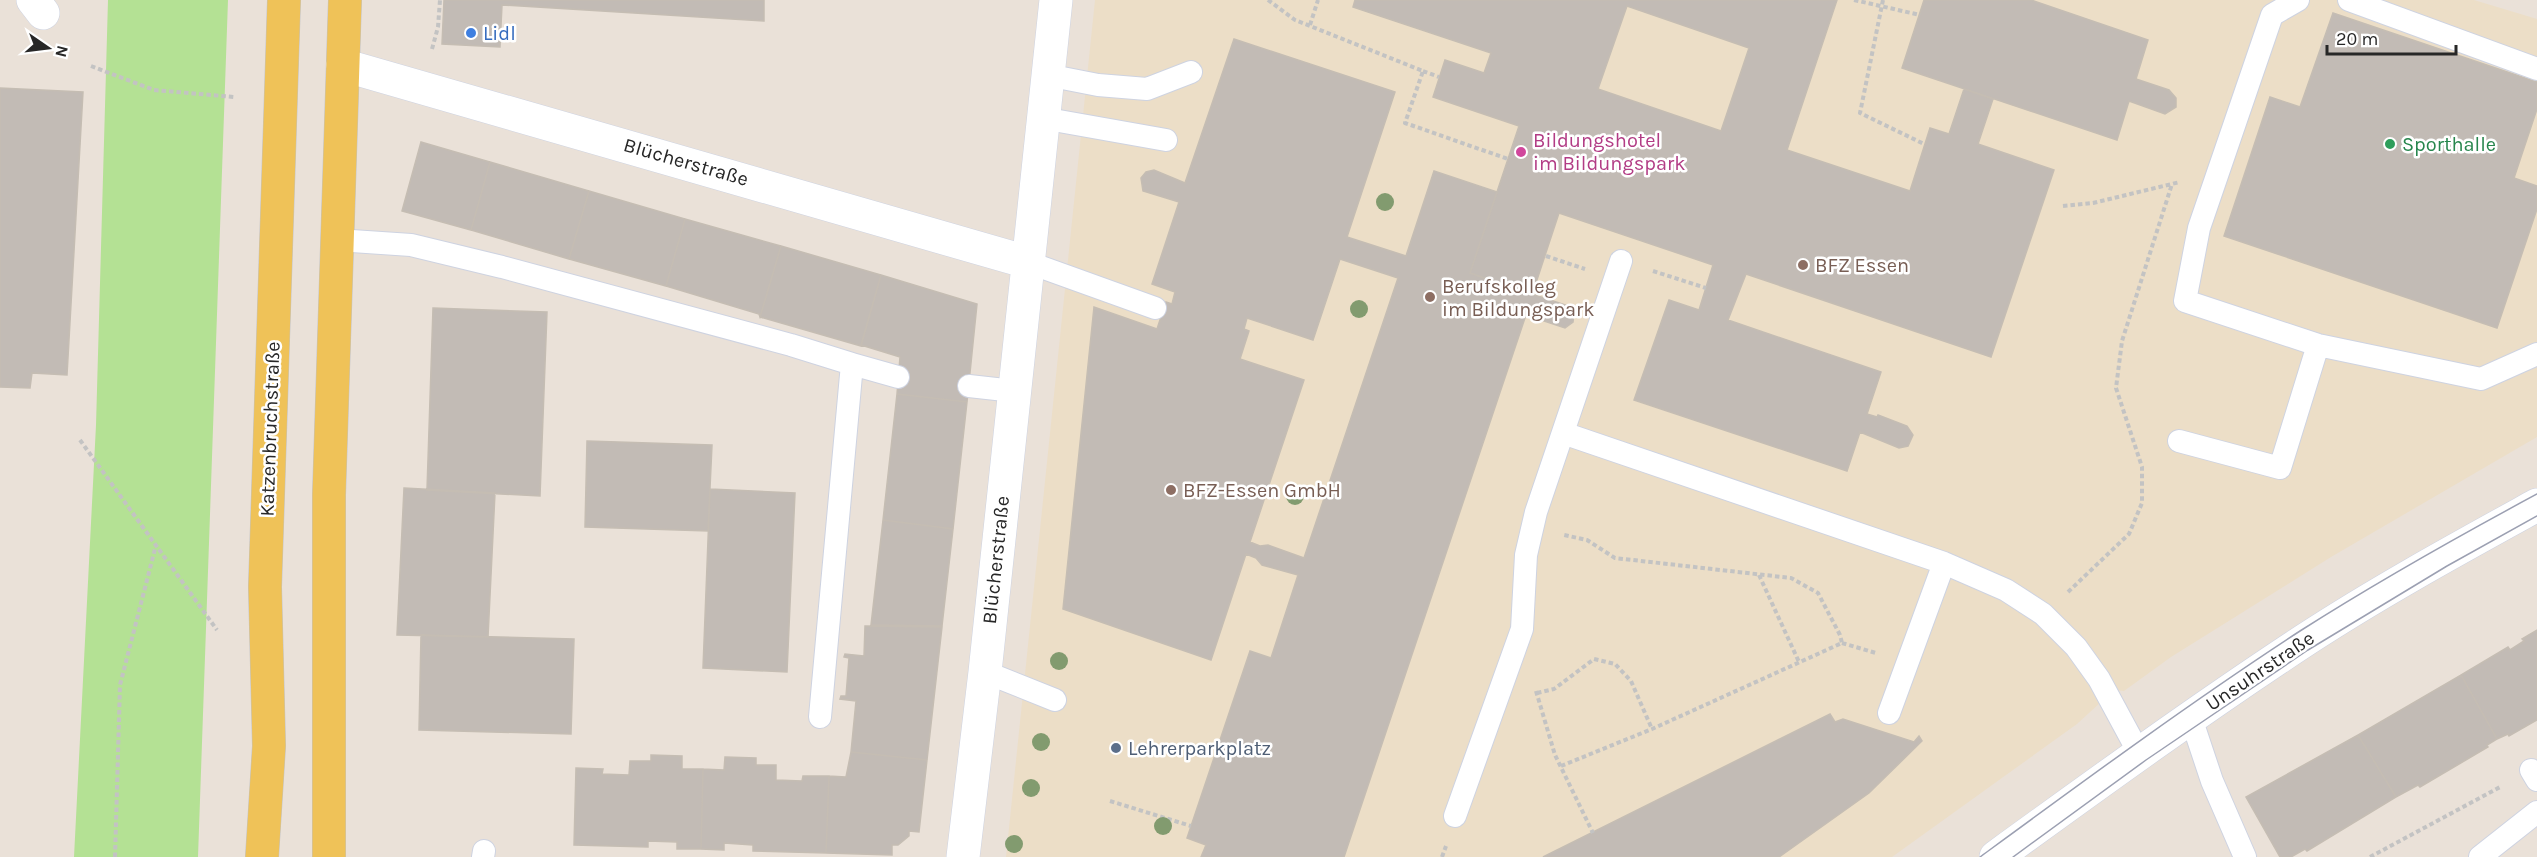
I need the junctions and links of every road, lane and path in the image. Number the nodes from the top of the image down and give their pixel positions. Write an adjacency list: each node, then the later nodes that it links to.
1 (284, 0): 69 (main road, Katzenbruchstraße)
2 (345, 0): 15 (main road)
3 (440, 0): 14 (path)
4 (1056, 0): 20 (street, Blücherstraße)
5 (1268, 0): 13 (path)
6 (1318, 0): 13 (path)
7 (1854, 0): 11 (path)
8 (1883, 0): 11 (path)
9 (2298, 0): 27 (lane)
10 (2349, 0): 17 (lane)
11 (1881, 7): 12 (path); 25 (path)
12 (1920, 15)
13 (1310, 25): 18 (path)
14 (438, 27)
15 (343, 64): 30 (main road); 32 (street, Blücherstraße)
16 (91, 66): 22 (path)
17 (2537, 69)
18 (1423, 71): 21 (path); 26 (path)
19 (1191, 72): 20 (lane)
20 (1047, 75): 23 (street, Blücherstraße)
21 (1439, 77)
22 (234, 97)
23 (1042, 118): 24 (lane); 32 (street, Blücherstraße)
24 (1166, 140)
25 (1924, 144)
26 (1508, 159)
27 (2215, 178): 28 (path); 35 (lane)
28 (2172, 184): 29 (path); 49 (path)
29 (2063, 206)
30 (337, 240): 37 (lane); 70 (main road)
31 (1621, 261): 33 (path); 41 (lane)
32 (1028, 262): 34 (lane); 40 (street, Blücherstraße)
33 (1706, 288)
34 (1155, 308)
35 (2318, 345): 36 (lane); 43 (lane)
36 (2537, 354)
37 (852, 364): 38 (lane); 57 (lane)
38 (898, 377)
39 (969, 386): 40 (lane)
40 (1014, 391): 53 (street, Blücherstraße)
41 (1563, 433): 45 (lane); 47 (lane)
42 (80, 440): 46 (path)
43 (2179, 441)
44 (2537, 505): 58 (street, Unsuhrstraße)
45 (1532, 528): 48 (path); 50 (lane)
46 (156, 545): 51 (path); 68 (path)
47 (1944, 563): 49 (lane); 56 (lane)
48 (1759, 574): 52 (path); 52 (path)
49 (2043, 614): 60 (lane)
50 (1522, 629): 54 (path); 65 (lane)
51 (217, 630)
52 (1799, 662): 59 (path)
53 (985, 672): 55 (lane); 71 (street, Blücherstraße)
54 (1537, 693): 59 (path); 61 (path)
55 (1055, 700)
56 (1889, 713)
57 (820, 717)
58 (2191, 718): 60 (street, Unsuhrstraße); 73 (lane)
59 (1652, 729): 61 (path)
60 (2139, 753): 72 (street, Unsuhrstraße)
61 (1561, 766): 67 (path)
62 (2534, 775): 74 (path)
63 (1110, 801): 66 (path)
64 (2537, 812): 75 (lane)
65 (1455, 816)
66 (1191, 826)
67 (1593, 833)
68 (115, 857)
69 (262, 857)
70 (329, 857)
71 (963, 857)
72 (1996, 857)
73 (2245, 857)
74 (2370, 857)
75 (2480, 857)

